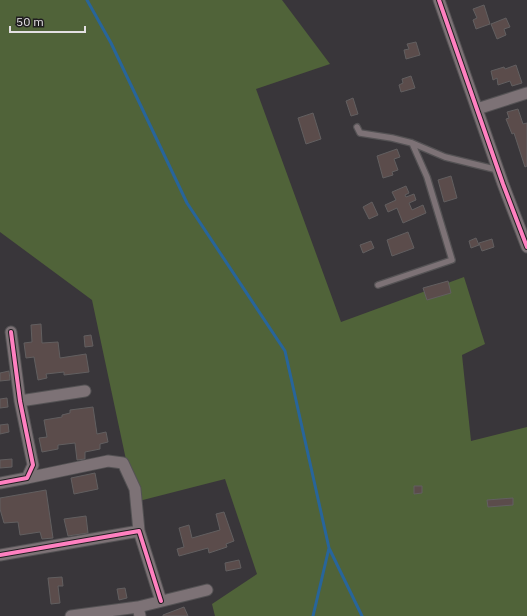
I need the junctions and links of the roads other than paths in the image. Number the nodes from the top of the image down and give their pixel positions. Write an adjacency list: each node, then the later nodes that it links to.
1 (439, 0): 3 (street)
2 (527, 93): 3 (street)
3 (477, 109): 6 (street)
4 (357, 127): 5 (lane)
5 (412, 143): 6 (lane); 8 (lane)
6 (498, 170): 7 (street)
7 (527, 247)
8 (378, 285)
9 (11, 332): 11 (street)
10 (85, 391): 11 (street)
11 (20, 401): 12 (street)
12 (27, 478): 13 (street); 14 (street)
13 (0, 483)
14 (139, 531): 15 (street); 17 (street)
15 (0, 555)
16 (207, 590): 17 (street)
17 (161, 602): 18 (street)
18 (139, 611): 19 (street)
19 (71, 616)

